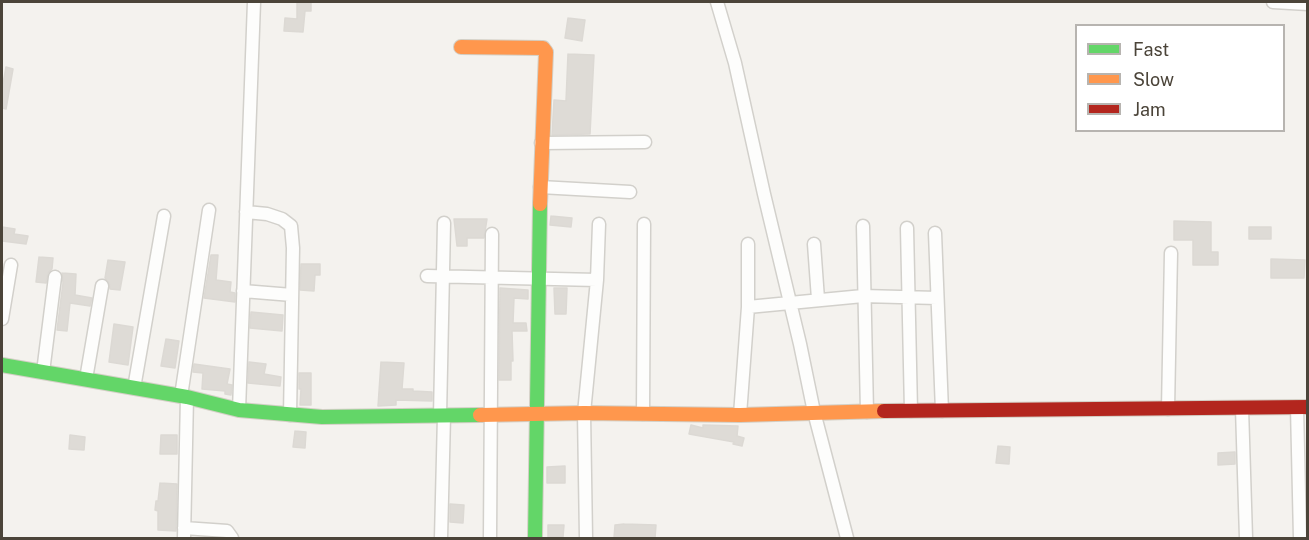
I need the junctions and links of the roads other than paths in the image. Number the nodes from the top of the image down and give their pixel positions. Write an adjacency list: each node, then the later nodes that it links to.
1 (254, 2): 11 (street)
2 (717, 2): 37 (street)
3 (1273, 2): 4 (street)
4 (1308, 4)
5 (461, 47): 7 (street)
6 (645, 142): 7 (street)
7 (541, 143): 8 (street)
8 (540, 187): 9 (street); 28 (street)
9 (630, 192)
10 (208, 210): 44 (street)
11 (246, 212): 31 (street); 32 (street)
12 (164, 216): 43 (street)
13 (444, 224): 25 (street)
14 (644, 224): 55 (street)
15 (599, 225): 29 (street)
16 (863, 226): 33 (street)
17 (907, 228): 34 (street)
18 (934, 232): 35 (street)
19 (492, 234): 26 (street)
20 (748, 244): 38 (street)
21 (814, 244): 36 (street)
22 (1171, 253): 48 (street)
23 (12, 265): 39 (street)
24 (427, 276): 25 (street)
25 (442, 276): 26 (street); 59 (street)
26 (492, 276): 28 (street); 57 (street)
27 (55, 277): 41 (street)
28 (538, 278): 29 (street); 54 (street)
29 (597, 280): 53 (street)
30 (102, 286): 42 (street)
31 (243, 291): 32 (street); 47 (street)
32 (292, 295): 56 (street)
33 (863, 296): 34 (street); 36 (street); 52 (street)
34 (909, 297): 35 (street); 49 (street)
35 (937, 298): 50 (street)
36 (818, 299): 37 (street)
37 (790, 302): 38 (street); 51 (street)
38 (747, 307): 58 (street)
39 (2, 320)
40 (2, 364): 41 (street)
41 (43, 372): 42 (street)
42 (87, 379): 43 (street)
43 (134, 388): 44 (street)
44 (184, 396): 47 (street); 60 (street)
45 (1302, 407): 46 (street); 68 (street)
46 (1242, 408): 48 (street); 67 (street)
47 (239, 410): 56 (street)
48 (1168, 410): 50 (street)
49 (911, 411): 50 (street); 52 (street)
50 (942, 411)
51 (814, 412): 52 (street); 58 (street); 66 (street)
52 (867, 412)
53 (584, 413): 54 (street); 55 (street); 65 (street)
54 (538, 414): 57 (street); 64 (street)
55 (644, 414): 58 (street)
56 (290, 415): 59 (street)
57 (491, 415): 59 (street); 63 (street)
58 (741, 415)
59 (442, 417): 62 (street)
60 (184, 533): 61 (street)
61 (232, 538)
62 (441, 538)
63 (490, 538)
64 (535, 538)
65 (586, 538)
66 (847, 538)
67 (1246, 538)
68 (1300, 538)

